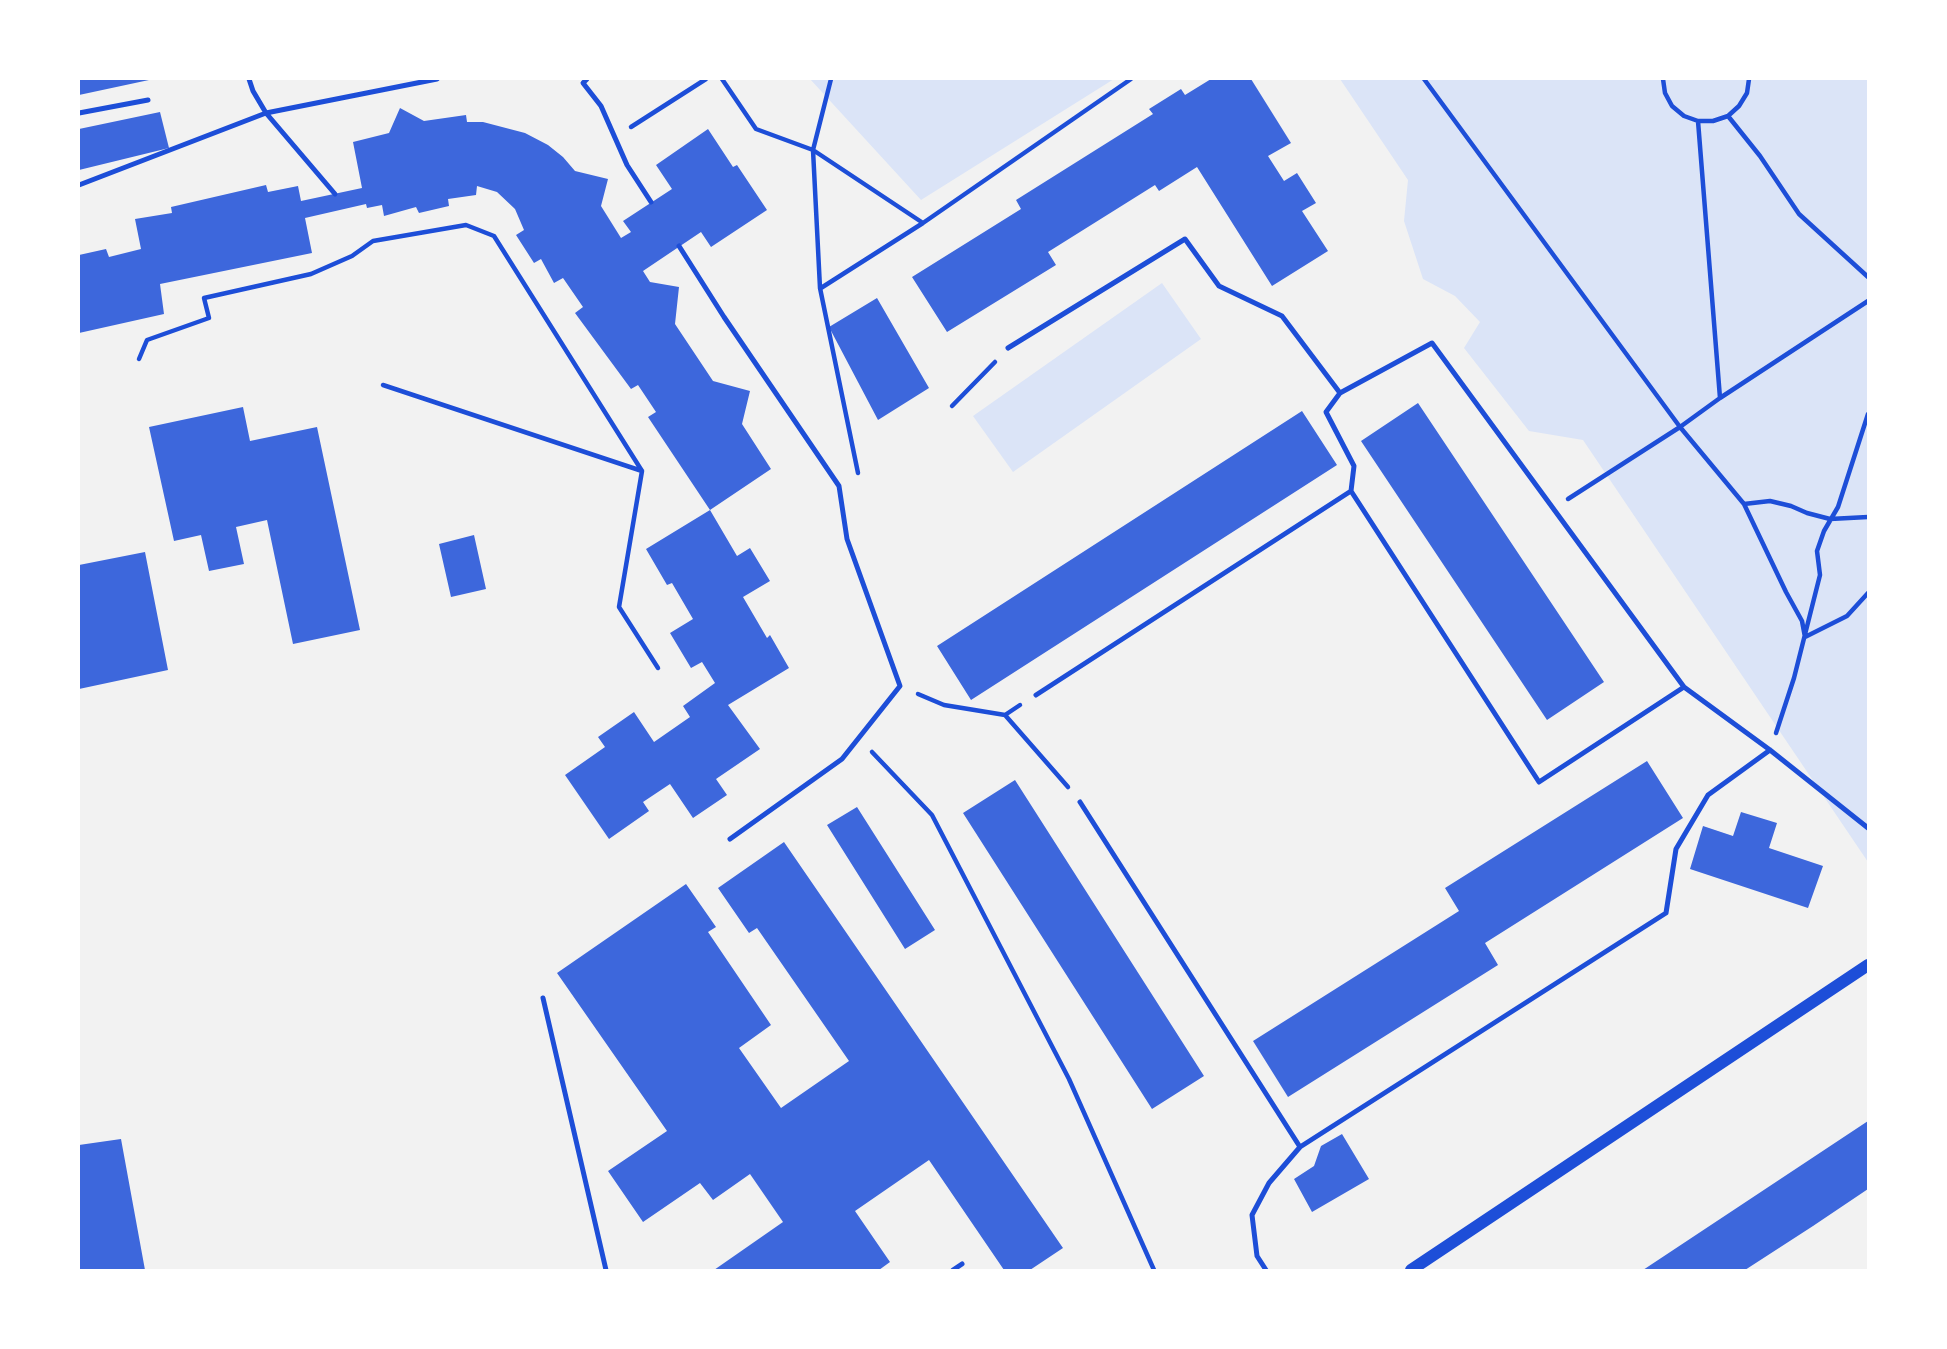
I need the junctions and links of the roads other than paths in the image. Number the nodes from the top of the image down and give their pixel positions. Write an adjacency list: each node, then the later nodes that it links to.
1 (249, 79): 7 (lane)
2 (437, 79): 7 (lane)
3 (575, 79): 4 (lane)
4 (585, 81): 10 (lane)
5 (148, 100): 6 (lane)
6 (79, 113)
7 (266, 113): 8 (lane); 9 (lane)
8 (79, 185)
9 (335, 194)
10 (652, 202)
11 (679, 246): 20 (lane)
12 (1008, 348): 13 (lane)
13 (1340, 393): 14 (lane); 15 (lane)
14 (1352, 491): 15 (lane); 16 (lane)
15 (1684, 687): 17 (lane)
16 (1036, 695)
17 (1770, 750): 19 (lane); 23 (lane)
18 (1080, 802): 23 (lane)
19 (1868, 828)
20 (730, 839)
21 (1868, 965): 28 (street)
22 (544, 998): 25 (lane)
23 (1300, 1147): 27 (lane)
24 (962, 1264): 26 (lane)
25 (606, 1270)
26 (953, 1270)
27 (1266, 1270)
28 (1411, 1270)

